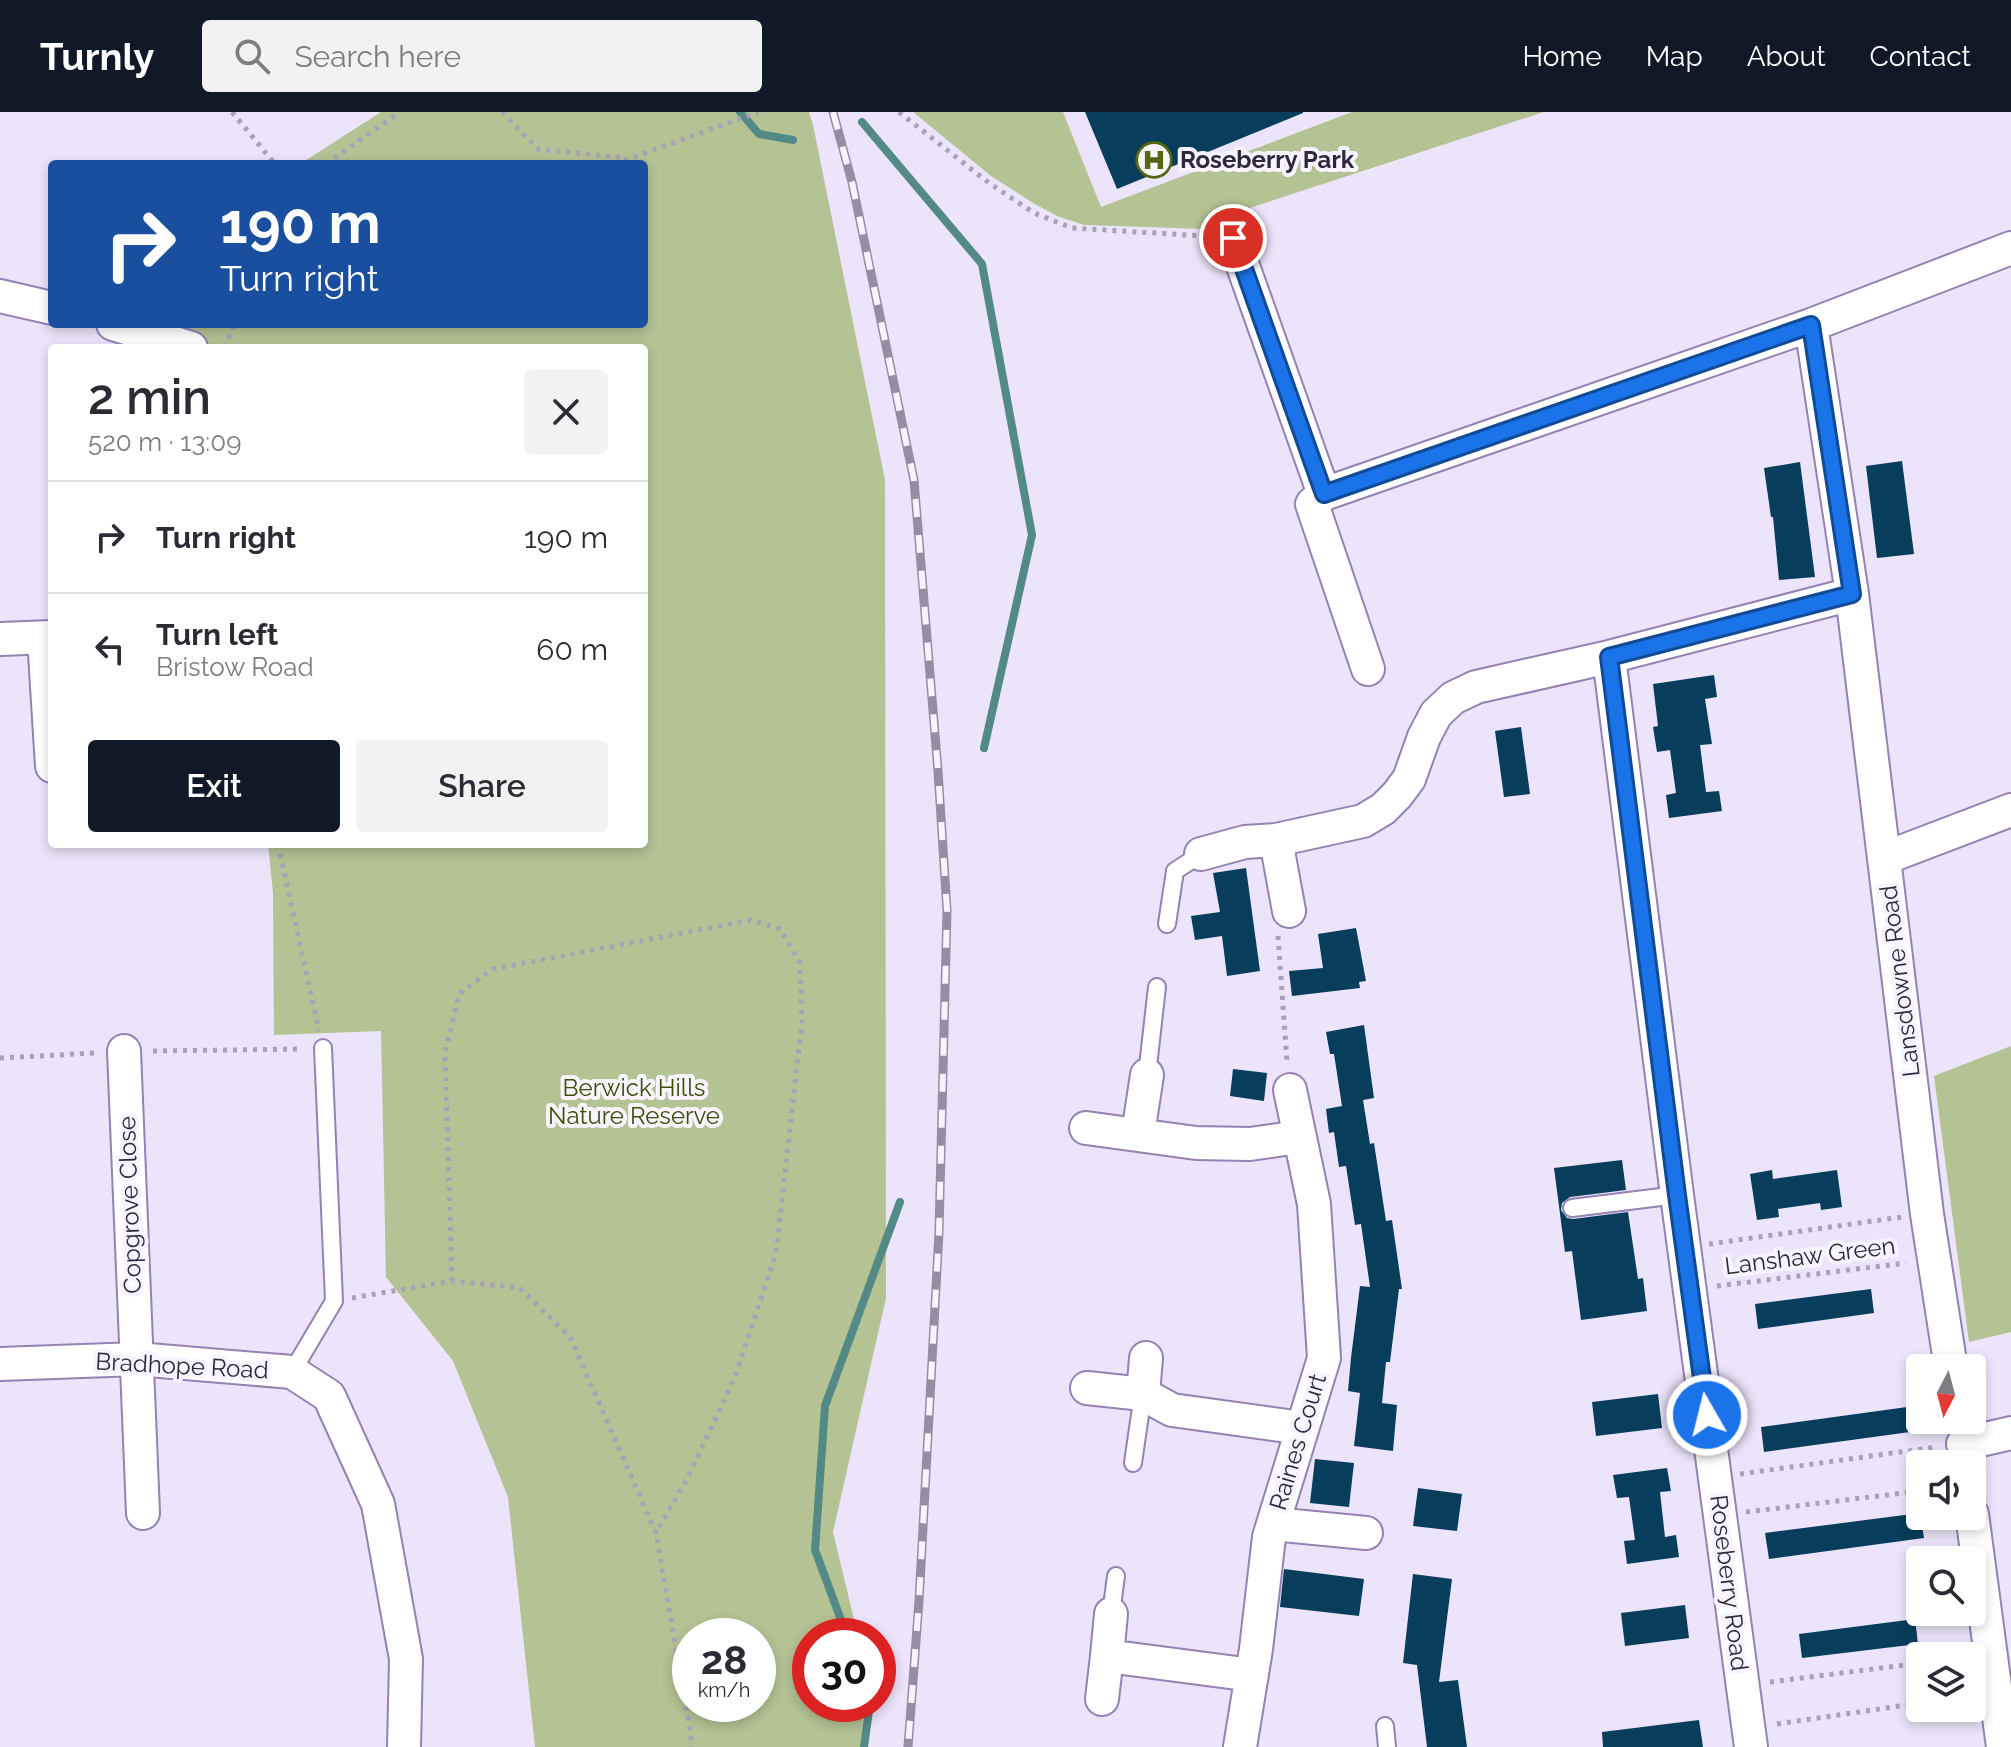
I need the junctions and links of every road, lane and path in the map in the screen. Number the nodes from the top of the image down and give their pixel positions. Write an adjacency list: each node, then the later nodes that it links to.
1 (232, 112): 7 (path)
2 (400, 112): 8 (path)
3 (502, 112): 6 (path)
4 (758, 112): 6 (path)
5 (899, 112): 10 (path)
6 (630, 159): 9 (path)
7 (272, 160)
8 (332, 160)
9 (627, 160)
10 (1233, 238): 17 (street)
11 (2011, 248): 14 (street)
12 (0, 296): 13 (street)
13 (48, 307)
14 (1811, 325): 17 (street); 18 (street, Lansdowne Road)
15 (126, 328): 16 (street)
16 (178, 344)
17 (1318, 499): 22 (street)
18 (1852, 594): 21 (street); 27 (street, Lansdowne Road)
19 (48, 637): 20 (street)
20 (0, 639)
21 (1609, 657): 24 (street); 39 (street, Roseberry Road)
22 (1368, 669)
23 (2011, 810): 27 (street)
24 (1276, 840): 26 (street); 28 (street)
25 (279, 848): 31 (path)
26 (1201, 854): 29 (lane)
27 (1885, 858): 41 (street, Lansdowne Road)
28 (1283, 919): 35 (path)
29 (1167, 924)
30 (1157, 987): 34 (lane)
31 (323, 1048): 32 (path); 46 (lane)
32 (124, 1051): 33 (path); 49 (street, Copgrove Close)
33 (0, 1058)
34 (1147, 1075): 37 (street)
35 (1290, 1090): 38 (street, Raines Court)
36 (1086, 1128): 37 (street)
37 (1138, 1134): 38 (street)
38 (1299, 1137): 54 (street, Raines Court)
39 (1677, 1195): 40 (lane); 42 (street, Roseberry Road)
40 (1572, 1208)
41 (1927, 1214): 42 (path, Lanshaw Green); 43 (street, Lansdowne Road)
42 (1685, 1247): 45 (street, Roseberry Road)
43 (1934, 1259): 45 (path, Lanshaw Green); 47 (street, Lansdowne Road)
44 (452, 1281): 46 (path); 64 (path); 64 (path)
45 (1690, 1289): 58 (street, Roseberry Road)
46 (334, 1301): 51 (lane)
47 (1949, 1354)
48 (1146, 1358): 53 (street)
49 (137, 1359): 50 (street, Bradhope Road); 51 (street, Bradhope Road); 60 (street, Copgrove Close)
50 (0, 1364)
51 (292, 1372): 77 (street, Bradhope Road)
52 (1087, 1388): 53 (street)
53 (1143, 1394): 54 (street); 57 (lane)
54 (1302, 1428): 62 (street, Raines Court)
55 (2011, 1433): 56 (street)
56 (1963, 1443): 58 (path)
57 (1133, 1463)
58 (1716, 1477): 61 (street, Roseberry Road)
59 (1906, 1493): 61 (path)
60 (143, 1513)
61 (1721, 1515): 72 (street, Roseberry Road)
62 (1273, 1524): 65 (street); 70 (street, Raines Court)
63 (1975, 1530): 71 (street)
64 (656, 1533): 78 (path)
65 (1366, 1533)
66 (1116, 1576): 67 (lane)
67 (1111, 1614): 68 (street)
68 (1107, 1656): 70 (street); 73 (street)
69 (1906, 1665): 72 (path)
70 (1252, 1675): 79 (street, Raines Court)
71 (2003, 1682): 81 (street)
72 (1743, 1685): 76 (street, Roseberry Road)
73 (1102, 1699)
74 (1906, 1706): 76 (path)
75 (1385, 1726): 80 (lane)
76 (1749, 1737)
77 (404, 1747)
78 (691, 1747)
79 (1240, 1747)
80 (1387, 1747)
81 (2003, 1747)

